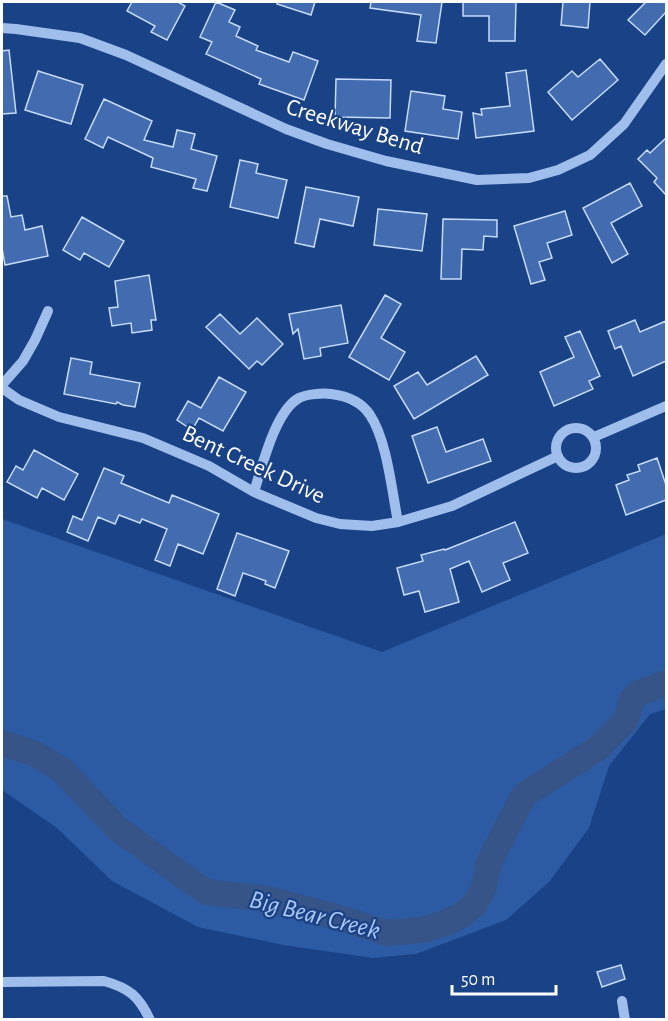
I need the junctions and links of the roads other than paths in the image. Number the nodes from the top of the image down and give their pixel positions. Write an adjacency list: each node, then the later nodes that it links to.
1 (2, 28): 2 (street, Creekway Bend)
2 (666, 64)
3 (48, 311): 4 (street)
4 (2, 386): 8 (street, Bent Creek Drive)
5 (666, 406): 6 (street)
6 (594, 437): 7 (street); 7 (street)
7 (558, 456): 9 (street, Bent Creek Drive)
8 (254, 492): 9 (street, Bent Creek Drive); 9 (street)
9 (398, 522)
10 (2, 982): 12 (street)
11 (622, 1001): 13 (street)
12 (150, 1020)
13 (625, 1020)

